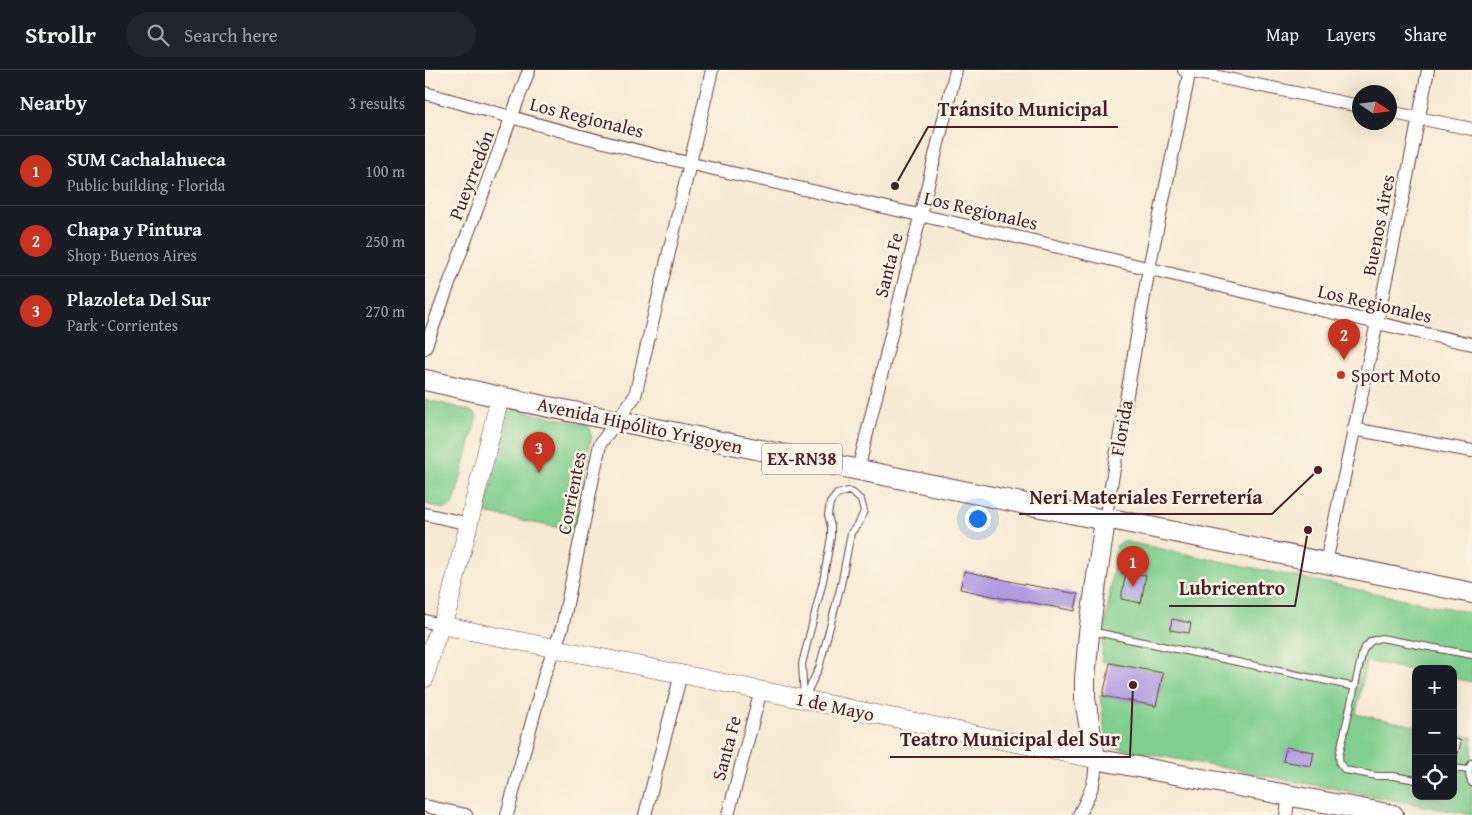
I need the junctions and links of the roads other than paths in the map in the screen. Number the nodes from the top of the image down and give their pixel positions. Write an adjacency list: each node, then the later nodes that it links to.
1 (529, 70): 9 (street, Pueyrredón)
2 (712, 70): 12 (street, Corrientes)
3 (956, 70): 13 (street, Santa Fe)
4 (1188, 70): 7 (street); 14 (street, Florida)
5 (1428, 70): 10 (street, Buenos Aires)
6 (425, 93): 9 (street, Los Regionales)
7 (1352, 105)
8 (1397, 114): 10 (street)
9 (512, 117): 12 (street, Los Regionales); 17 (street, Pueyrredón)
10 (1419, 118): 11 (street); 15 (street, Buenos Aires)
11 (1472, 129)
12 (690, 163): 13 (street, Los Regionales); 20 (street, Corrientes)
13 (919, 215): 14 (street, Los Regionales); 23 (street, Santa Fe)
14 (1149, 268): 15 (street, Los Regionales); 25 (street, Florida)
15 (1377, 324): 16 (street, Los Regionales); 21 (street, Buenos Aires)
16 (1472, 344)
17 (425, 348)
18 (425, 380): 19 (main road, Avenida Hipólito Yrigoyen / EX-RN38)
19 (500, 397): 20 (main road, Avenida Hipólito Yrigoyen / EX-RN38); 26 (street)
20 (617, 421): 23 (main road, Avenida Hipólito Yrigoyen / EX-RN38); 31 (street, Corrientes)
21 (1353, 429): 22 (street); 27 (street, Buenos Aires)
22 (1472, 452)
23 (858, 470): 25 (main road, Avenida Hipólito Yrigoyen / EX-RN38)
24 (425, 514): 26 (street)
25 (1105, 520): 27 (main road, Avenida Hipólito Yrigoyen / EX-RN38); 30 (main road, Florida)
26 (469, 524): 29 (street)
27 (1326, 563): 28 (main road, Avenida Hipólito Yrigoyen / EX-RN38)
28 (1472, 594)
29 (433, 623): 31 (street, 1 de Mayo); 34 (street)
30 (1089, 631): 35 (lane); 38 (main road, Florida)
31 (555, 648): 33 (street, 1 de Mayo); 47 (street, Corrientes)
32 (1472, 655): 35 (lane)
33 (681, 674): 36 (street, 1 de Mayo); 48 (street)
34 (425, 678)
35 (1355, 687): 42 (lane)
36 (761, 690): 37 (street, 1 de Mayo); 49 (street, Santa Fe)
37 (804, 699): 37 (lane); 38 (street, 1 de Mayo)
38 (1095, 759): 44 (main road, 1 de Mayo); 50 (street, Florida)
39 (1472, 763): 41 (lane)
40 (1457, 768): 41 (lane)
41 (1469, 770): 43 (lane)
42 (1412, 779)
43 (1472, 783)
44 (1287, 805): 51 (main road, 1 de Mayo)
45 (425, 806): 46 (street)
46 (466, 815)
47 (507, 815)
48 (645, 815)
49 (728, 815)
50 (1079, 815)
51 (1393, 815)

